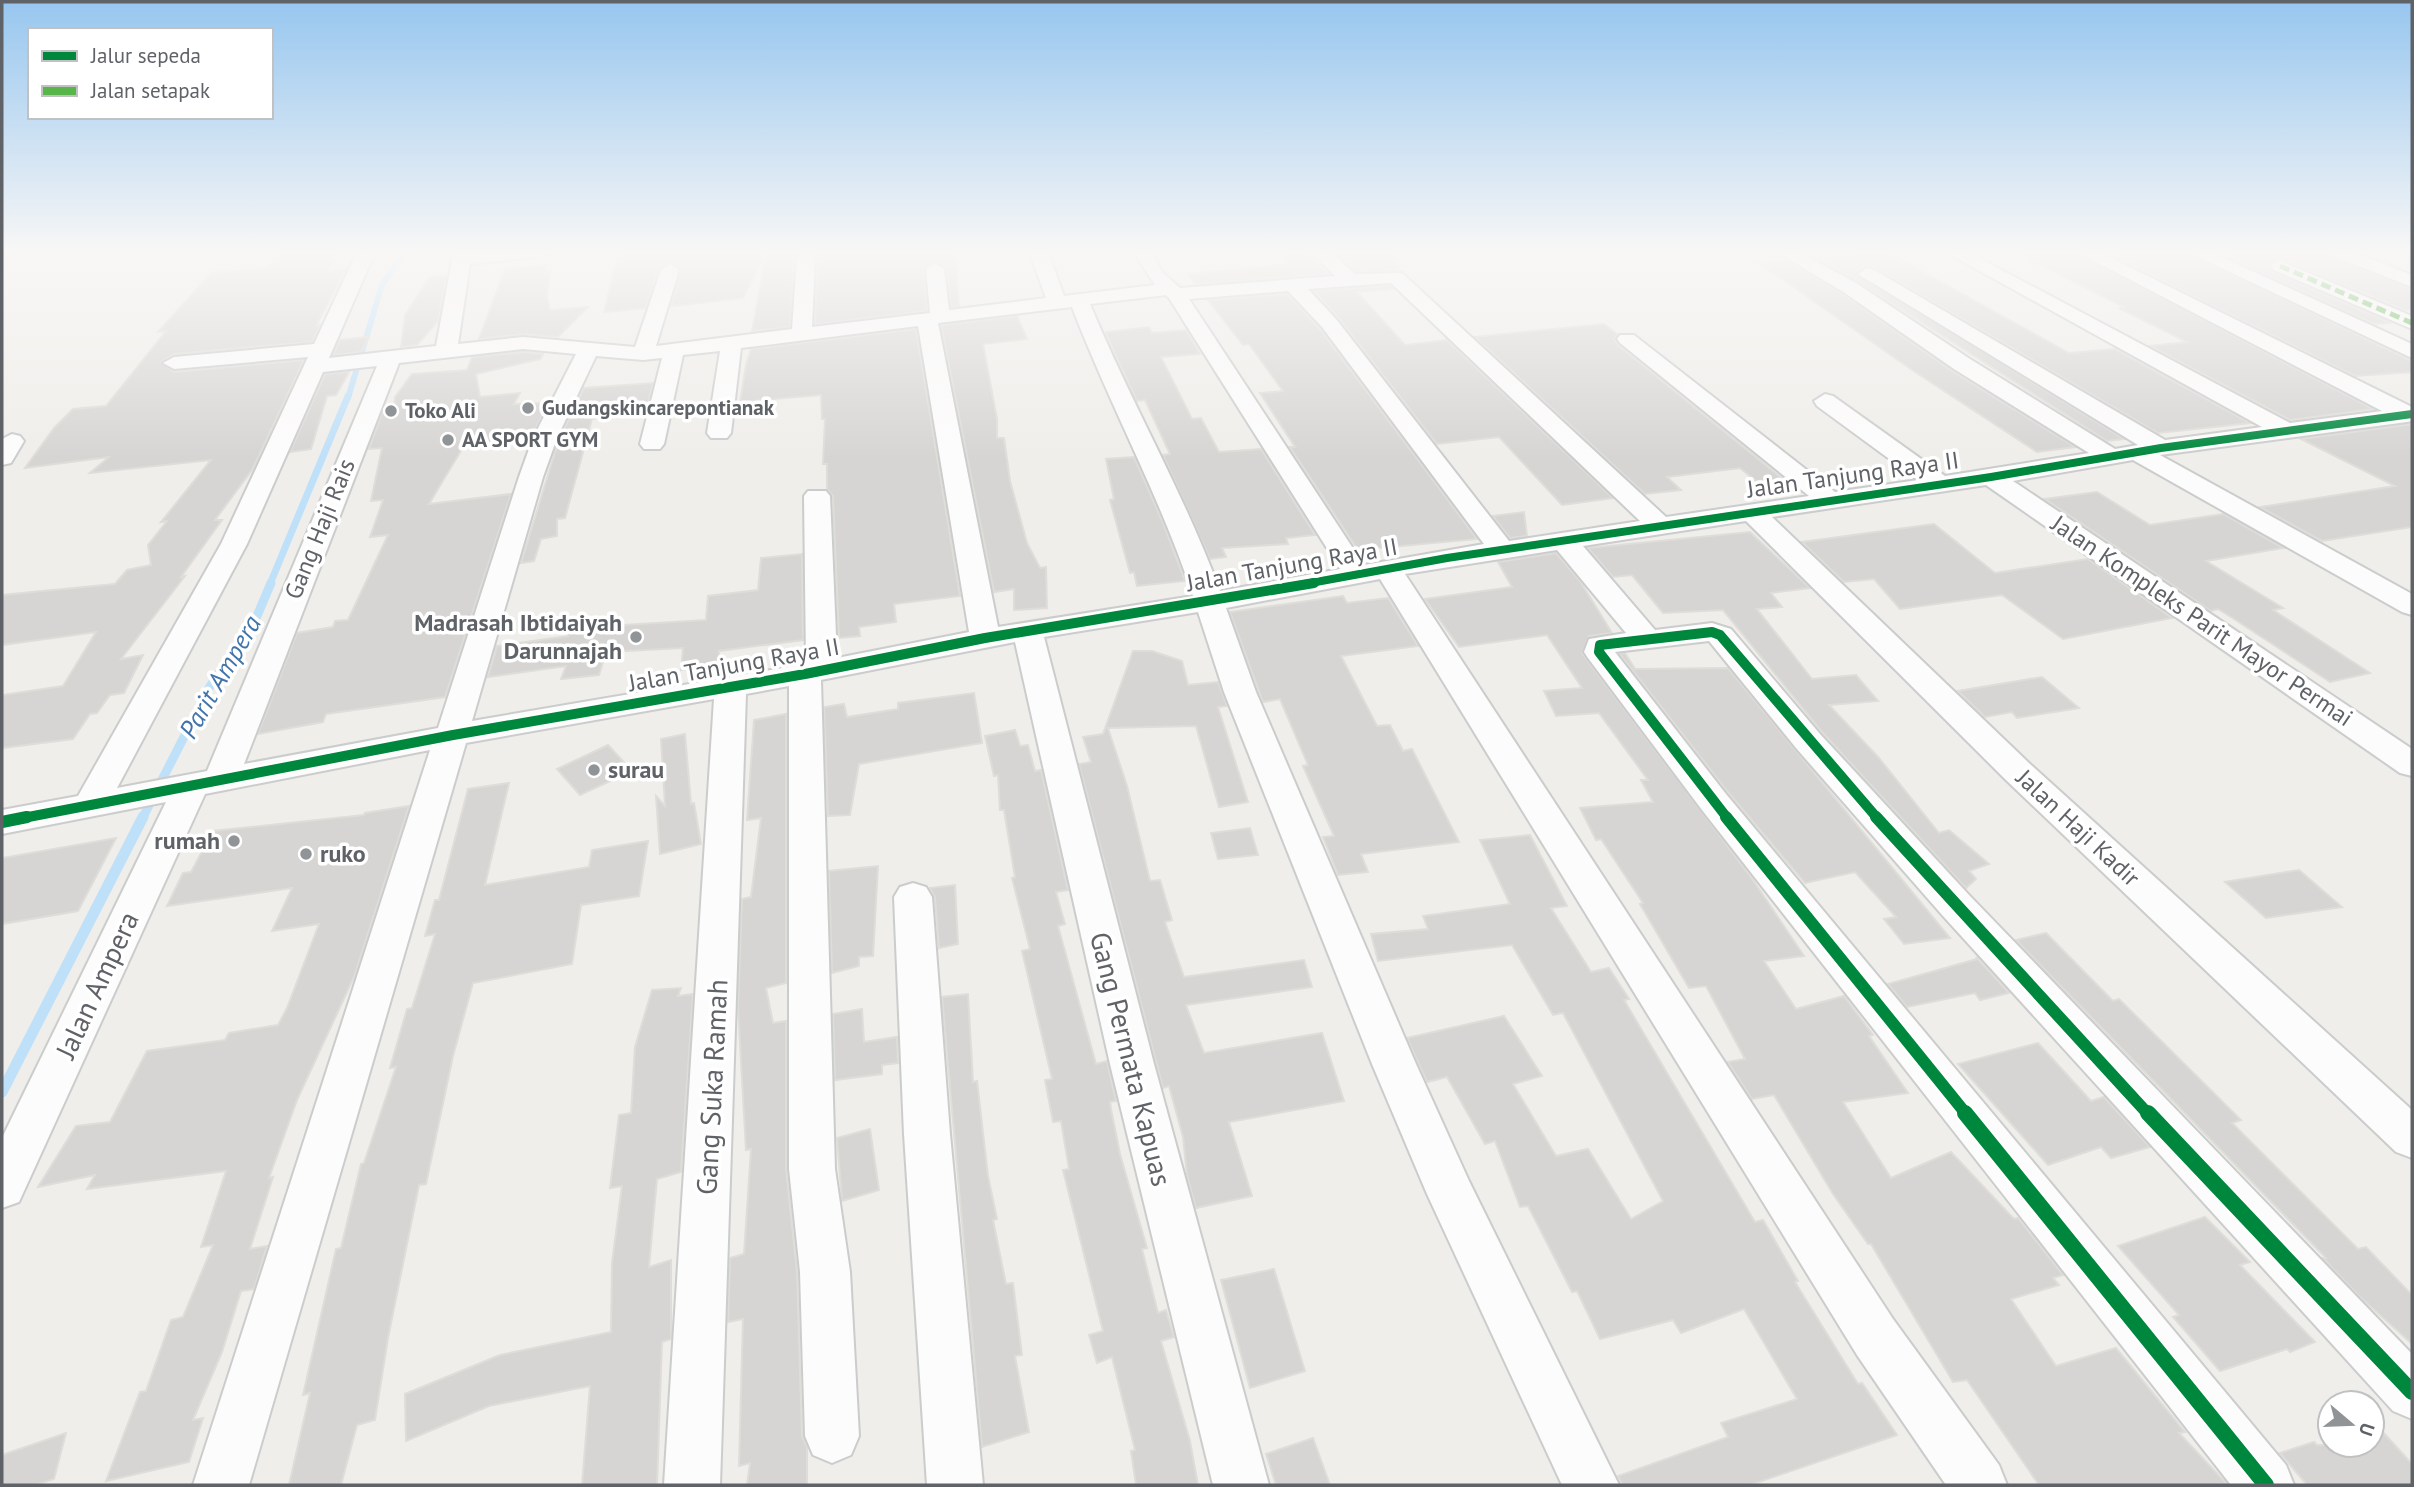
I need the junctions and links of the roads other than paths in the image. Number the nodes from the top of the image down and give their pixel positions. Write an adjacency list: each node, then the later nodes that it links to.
1 (342, 319): 24 (street)
2 (452, 319): 21 (street)
3 (654, 319): 23 (street)
4 (803, 319): 16 (street)
5 (921, 319): 16 (street)
6 (933, 319): 46 (street)
7 (1079, 319): 42 (street)
8 (1192, 319): 41 (street)
9 (1326, 319): 40 (street)
10 (1442, 319): 38 (street)
11 (1897, 319): 32 (street)
12 (1933, 319): 32 (street)
13 (2080, 319): 29 (street)
14 (2220, 319): 28 (street)
15 (2342, 319): 22 (street)
16 (802, 333): 18 (street)
17 (1627, 339): 36 (street)
18 (731, 343): 20 (street); 30 (street)
19 (589, 349): 21 (street); 23 (street); 49 (street)
20 (674, 350): 23 (street); 31 (street)
21 (446, 351): 25 (street)
22 (2412, 352)
23 (643, 354)
24 (327, 359): 25 (street); 26 (street); 52 (street)
25 (384, 359): 51 (street, Gang Haji Rais)
26 (174, 363)
27 (1825, 401): 34 (street)
28 (2410, 415): 29 (street, Jalan Tanjung Raya II)
29 (2285, 430): 32 (street, Jalan Tanjung Raya II)
30 (719, 433)
31 (652, 444)
32 (2136, 452): 33 (street, Jalan Tanjung Raya II); 43 (street)
33 (1992, 477): 34 (street, Jalan Tanjung Raya II); 50 (street, Jalan Kompleks Parit Mayor Permai)
34 (1939, 484): 36 (street, Jalan Tanjung Raya II)
35 (817, 496): 47 (street)
36 (1829, 500): 37 (street, Jalan Tanjung Raya II)
37 (1750, 511): 38 (street, Jalan Tanjung Raya II); 55 (street, Jalan Haji Kadir)
38 (1659, 526): 39 (street, Jalan Tanjung Raya II)
39 (1565, 542): 40 (street, Jalan Tanjung Raya II); 45 (street)
40 (1504, 552): 41 (street, Jalan Tanjung Raya II)
41 (1372, 572): 42 (street, Jalan Tanjung Raya II); 64 (street)
42 (1209, 602): 44 (street, Jalan Tanjung Raya II); 63 (street)
43 (2412, 606)
44 (1027, 630): 46 (street, Jalan Tanjung Raya II); 62 (street, Gang Permata Kapuas)
45 (1645, 637): 57 (street); 65 (street)
46 (985, 638): 47 (street, Jalan Tanjung Raya II)
47 (814, 673): 48 (street, Jalan Tanjung Raya II); 58 (street)
48 (730, 688): 49 (street, Jalan Tanjung Raya II); 60 (street, Gang Suka Ramah)
49 (453, 735): 51 (street, Jalan Tanjung Raya II); 59 (street)
50 (2412, 765)
51 (199, 783): 52 (street, Jalan Tanjung Raya II); 56 (street, Jalan Ampera)
52 (96, 805): 53 (street, Jalan Tanjung Raya II)
53 (2, 822)
54 (912, 897): 61 (street)
55 (2412, 1138)
56 (2, 1186)
57 (2412, 1392)
58 (832, 1436)
59 (220, 1485)
60 (692, 1485)
61 (955, 1485)
62 (1241, 1485)
63 (1591, 1485)
64 (1979, 1485)
65 (2266, 1485)

